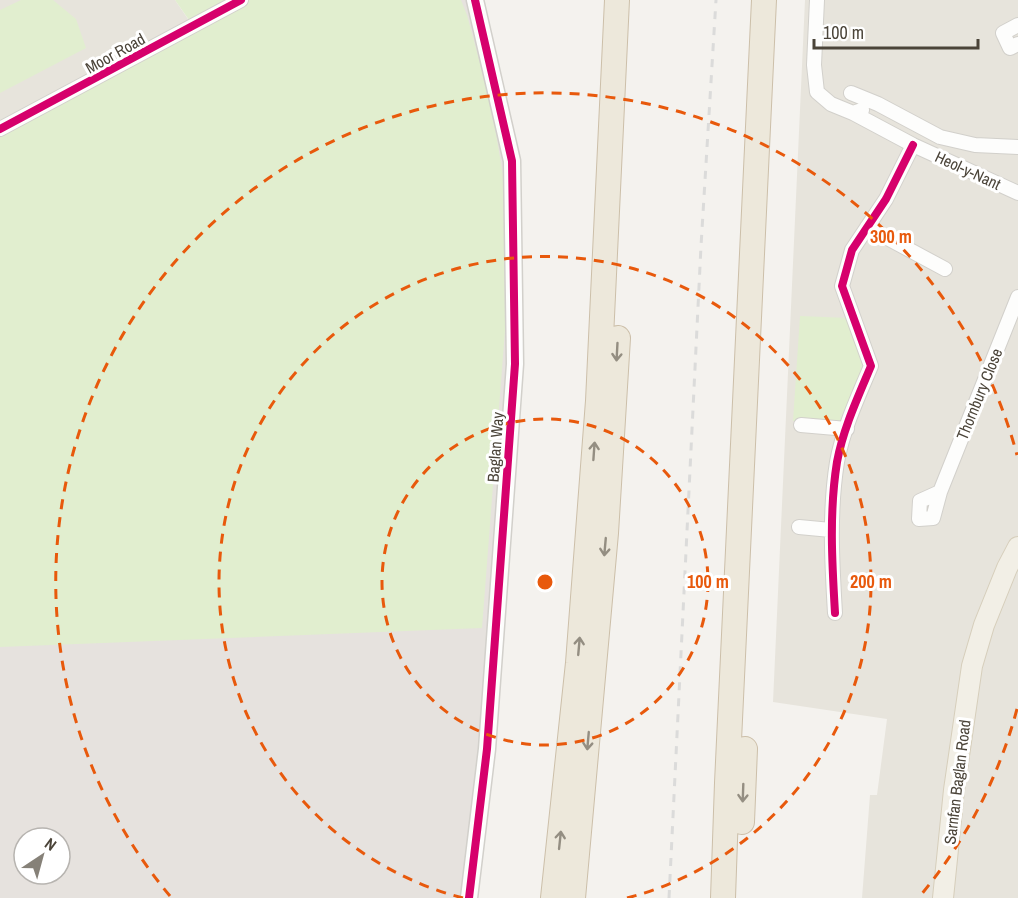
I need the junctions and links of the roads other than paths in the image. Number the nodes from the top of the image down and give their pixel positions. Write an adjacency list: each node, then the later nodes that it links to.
1 (242, 0): 13 (street, Moor Road)
2 (476, 0): 27 (street, Baglan Way)
3 (617, 0): 28 (highway, one-way to 3)
4 (632, 0): 29 (highway, one-way to 29)
5 (764, 0): 30 (highway)
6 (779, 0): 30 (highway, one-way to 30)
7 (817, 0): 12 (street, Heol-y-Nant)
8 (1018, 25): 9 (street)
9 (1018, 44)
10 (851, 93): 11 (street, Heol-y-Nant)
11 (878, 104): 12 (street); 15 (street, Heol-y-Nant)
12 (853, 113): 14 (street, Heol-y-Nant)
13 (0, 129)
14 (913, 145): 16 (street, Heol-y-Nant); 17 (street)
15 (1018, 147)
16 (1018, 193)
17 (867, 227): 18 (street); 21 (street)
18 (945, 269)
19 (1018, 297): 22 (street, Thornbury Close)
20 (801, 425): 21 (street)
21 (847, 429): 24 (street)
22 (940, 492)
23 (799, 527): 24 (street)
24 (831, 530): 26 (street)
25 (1018, 547): 31 (main road, Sarnfan Baglan Road)
26 (835, 614)
27 (469, 898)
28 (553, 898)
29 (573, 898)
30 (728, 898)
31 (943, 898)

